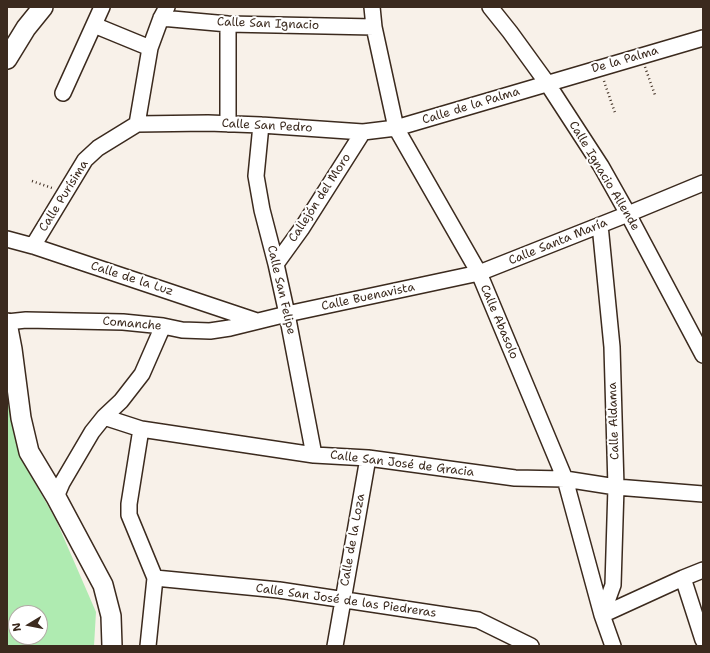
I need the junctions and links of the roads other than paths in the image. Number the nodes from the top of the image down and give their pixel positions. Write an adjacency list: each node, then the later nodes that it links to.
1 (43, 7): 11 (main road)
2 (102, 7): 7 (street)
3 (372, 7): 8 (street, Calle Abasolo)
4 (490, 7): 12 (street, Calle Ignacio Allende)
5 (164, 12): 6 (street, Calle San Ignacio); 10 (street)
6 (228, 24): 8 (street, Calle San Ignacio); 15 (street)
7 (94, 25): 10 (street); 13 (street)
8 (374, 26): 17 (street, Calle Abasolo)
9 (703, 38): 12 (street, De la Palma)
10 (150, 48): 14 (street)
11 (7, 59)
12 (547, 83): 17 (street, Calle de la Palma); 20 (street, Calle Ignacio Allende)
13 (63, 93)
14 (137, 124): 15 (street, Calle San Pedro); 23 (street, Calle Purísima)
15 (228, 124): 16 (street, Calle San Pedro)
16 (261, 125): 18 (street, Calle San Pedro); 24 (street, Calle San Felipe)
17 (396, 128): 18 (street, Calle San Pedro); 25 (street, Calle Abasolo)
18 (362, 132): 24 (street, Callejón del Moro)
19 (703, 183): 20 (street, Calle Santa María)
20 (628, 214): 21 (street, Calle Santa María); 31 (street, Calle Ignacio Allende)
21 (600, 225): 25 (street, Calle Santa María); 37 (street, Calle Aldama)
22 (7, 239): 23 (street, Calle de la Luz)
23 (33, 246): 27 (street, Calle de la Luz)
24 (276, 264): 26 (street, Calle San Felipe)
25 (479, 273): 26 (street, Calle Buenavista); 36 (street, Calle Abasolo)
26 (287, 314): 27 (street, Calle Buenavista); 34 (street, Calle San Felipe)
27 (256, 321): 29 (street, Comanche)
28 (7, 323): 29 (street, Comanche); 30 (main road)
29 (163, 326): 32 (street)
30 (9, 347): 39 (main road)
31 (703, 355)
32 (104, 417): 33 (street, Calle San José de Gracia); 39 (street)
33 (141, 429): 34 (street, Calle San José de Gracia); 41 (street)
34 (314, 455): 35 (street, Calle San José de Gracia)
35 (368, 458): 36 (street, Calle San José de Gracia); 43 (street, Calle de la Loza)
36 (565, 479): 37 (street, Calle San José de Gracia); 44 (street, Calle Abasolo)
37 (616, 487): 38 (street, Calle San José de Gracia); 44 (street, Calle Aldama)
38 (703, 494)
39 (56, 497): 47 (main road)
40 (703, 570): 42 (street)
41 (155, 578): 43 (street, Calle San José de las Piedreras); 48 (street)
42 (683, 578): 44 (street); 45 (street)
43 (342, 600): 49 (street, Calle de la Loza); 50 (street, Calle San José de las Piedreras)
44 (602, 615): 46 (street, Calle Abasolo)
45 (703, 640)
46 (609, 643)
47 (112, 646)
48 (148, 646)
49 (335, 646)
50 (531, 646)

